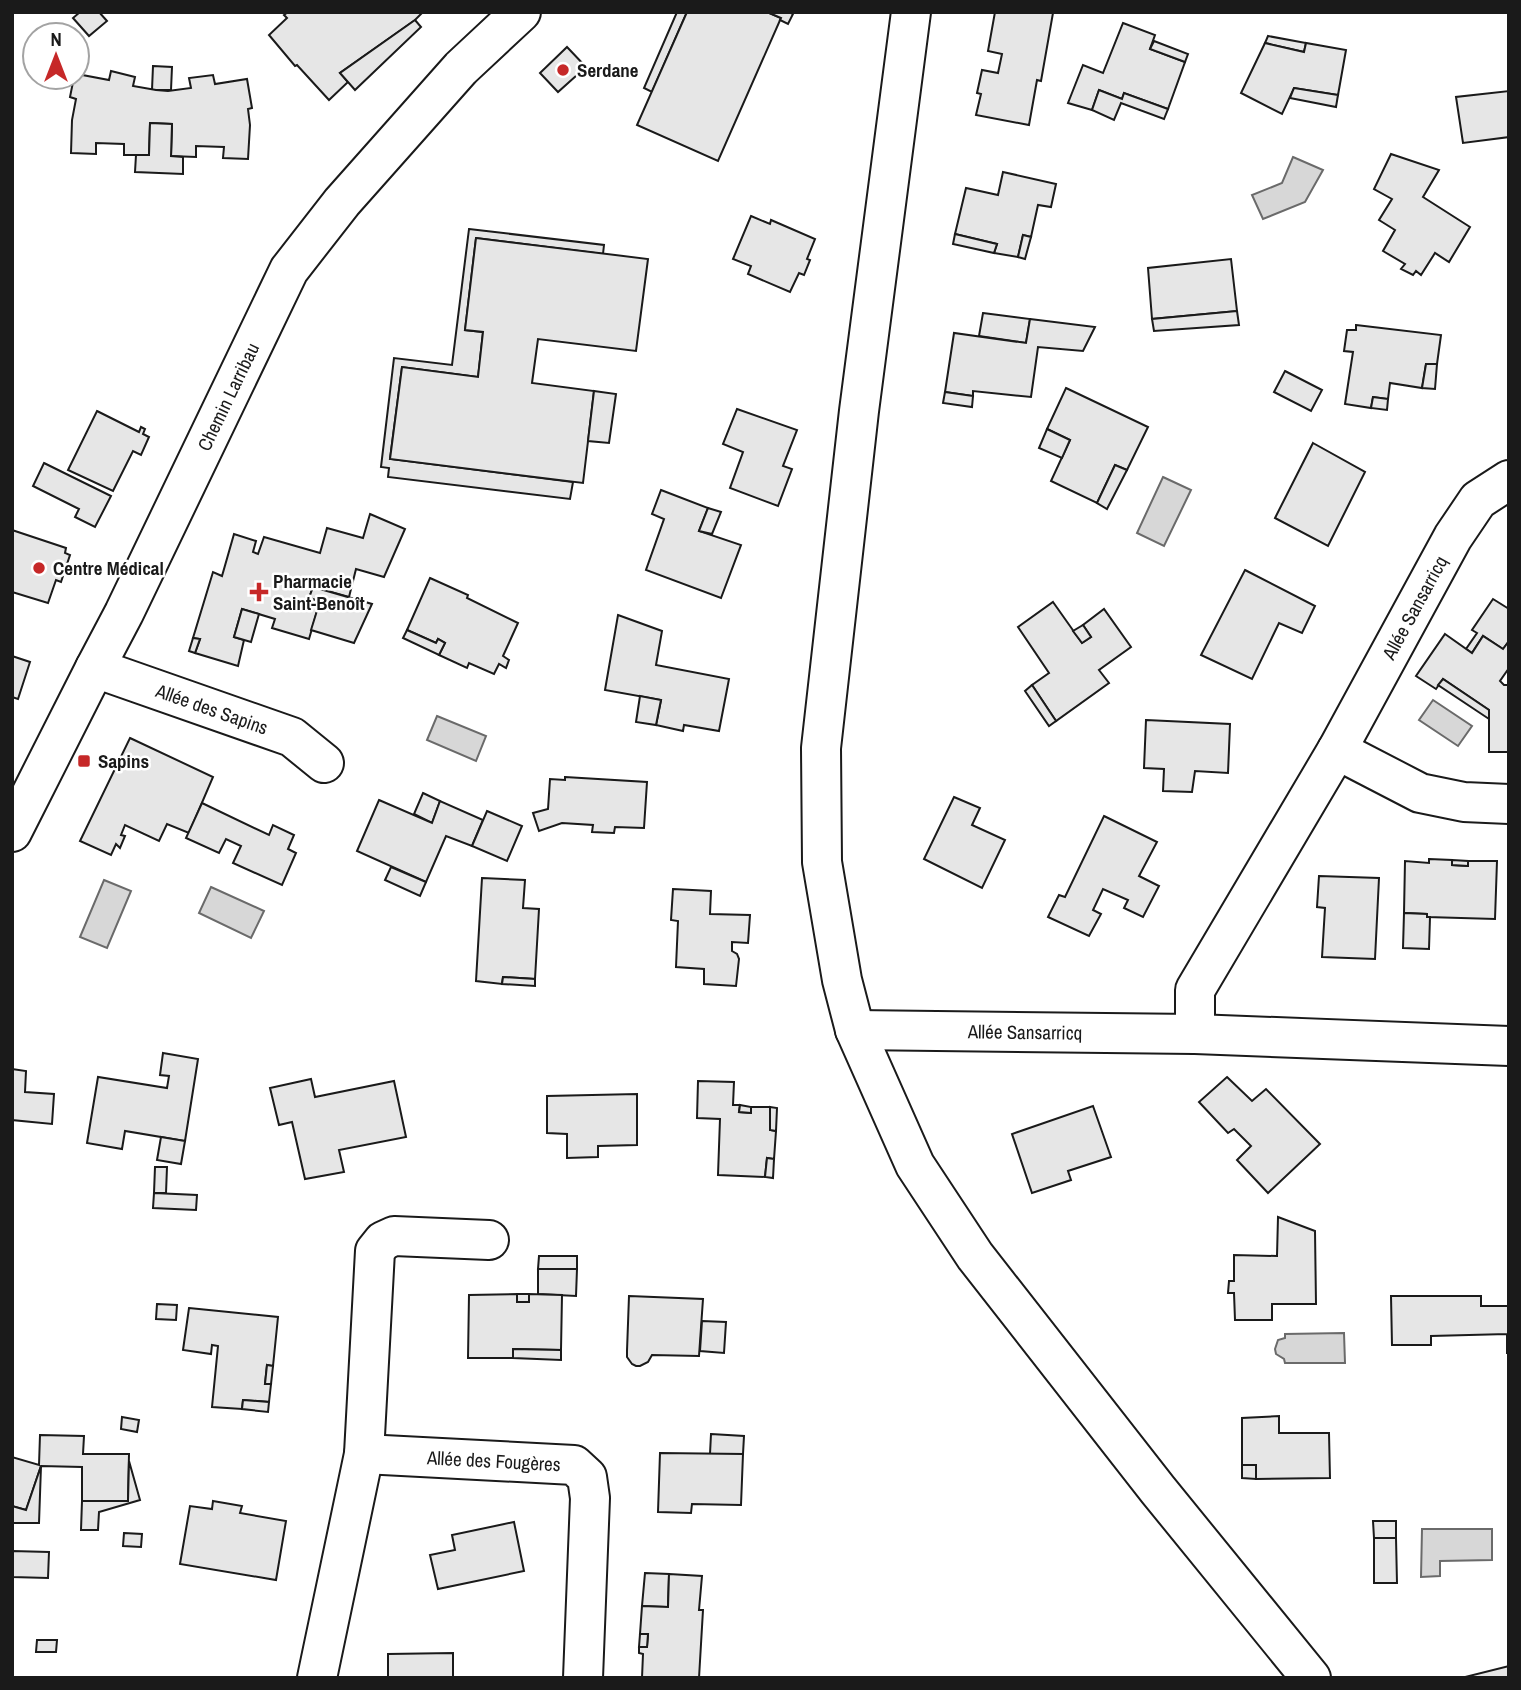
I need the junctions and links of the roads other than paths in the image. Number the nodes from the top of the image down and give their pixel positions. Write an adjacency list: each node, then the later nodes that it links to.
1 (521, 12): 4 (street, Chemin Larribau)
2 (911, 12): 9 (street)
3 (1509, 480): 5 (street, Allée Sansarricq)
4 (95, 668): 6 (street, Allée des Sapins); 8 (street, Chemin Larribau)
5 (1337, 750): 7 (street); 10 (street, Allée Sansarricq)
6 (324, 763)
7 (1509, 804)
8 (12, 832)
9 (855, 1030): 10 (street, Allée Sansarricq); 16 (street)
10 (1195, 1034): 11 (street, Allée Sansarricq)
11 (1509, 1046)
12 (489, 1240): 13 (street)
13 (364, 1454): 14 (street); 15 (street, Allée des Fougères)
14 (317, 1678)
15 (583, 1678)
16 (1311, 1678)

